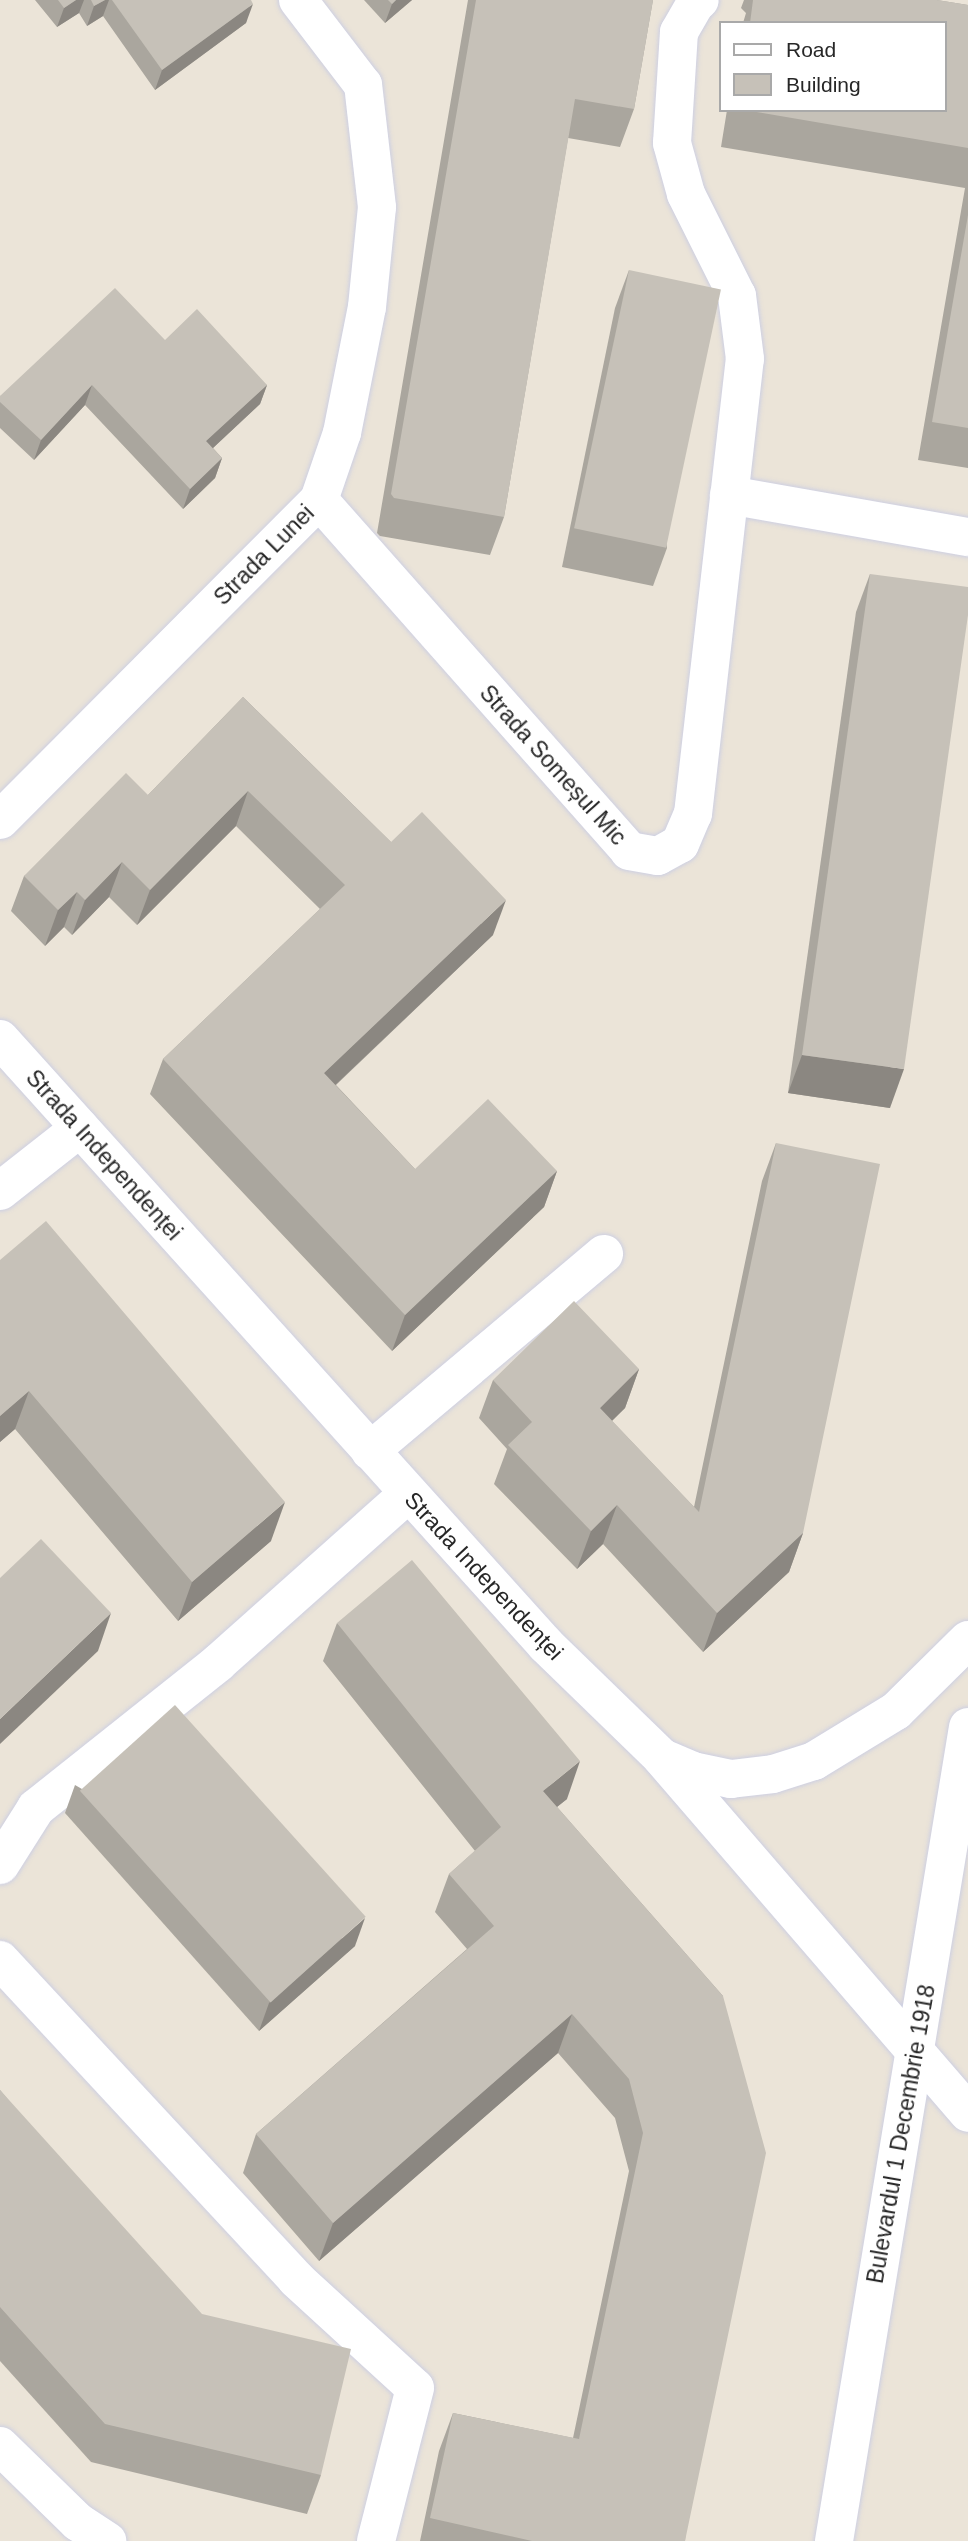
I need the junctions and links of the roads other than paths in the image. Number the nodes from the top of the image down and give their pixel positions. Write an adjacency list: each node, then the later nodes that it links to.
1 (298, 0): 4 (street, Strada Lunei)
2 (698, 2): 3 (street, Strada Someșul Mic)
3 (729, 495): 4 (street, Strada Someșul Mic); 5 (street)
4 (318, 500): 6 (street, Strada Lunei)
5 (968, 537)
6 (0, 820)
7 (0, 1039): 8 (street, Strada Independenței)
8 (80, 1128): 9 (street); 11 (street, Strada Independenței)
9 (0, 1191)
10 (604, 1254): 11 (street)
11 (370, 1451): 12 (street, Strada Independenței)
12 (408, 1494): 15 (street, Strada Independenței); 16 (street)
13 (968, 1640): 15 (street)
14 (968, 1727): 18 (street, Bulevardul 1 Decembrie 1918)
15 (661, 1757): 18 (street, Strada Independenței)
16 (0, 1866)
17 (0, 1960): 22 (street)
18 (914, 2053): 19 (street, Strada Independenței); 23 (street, Bulevardul 1 Decembrie 1918)
19 (968, 2113)
20 (0, 2445): 21 (street)
21 (107, 2541)
22 (376, 2541)
23 (834, 2541)

